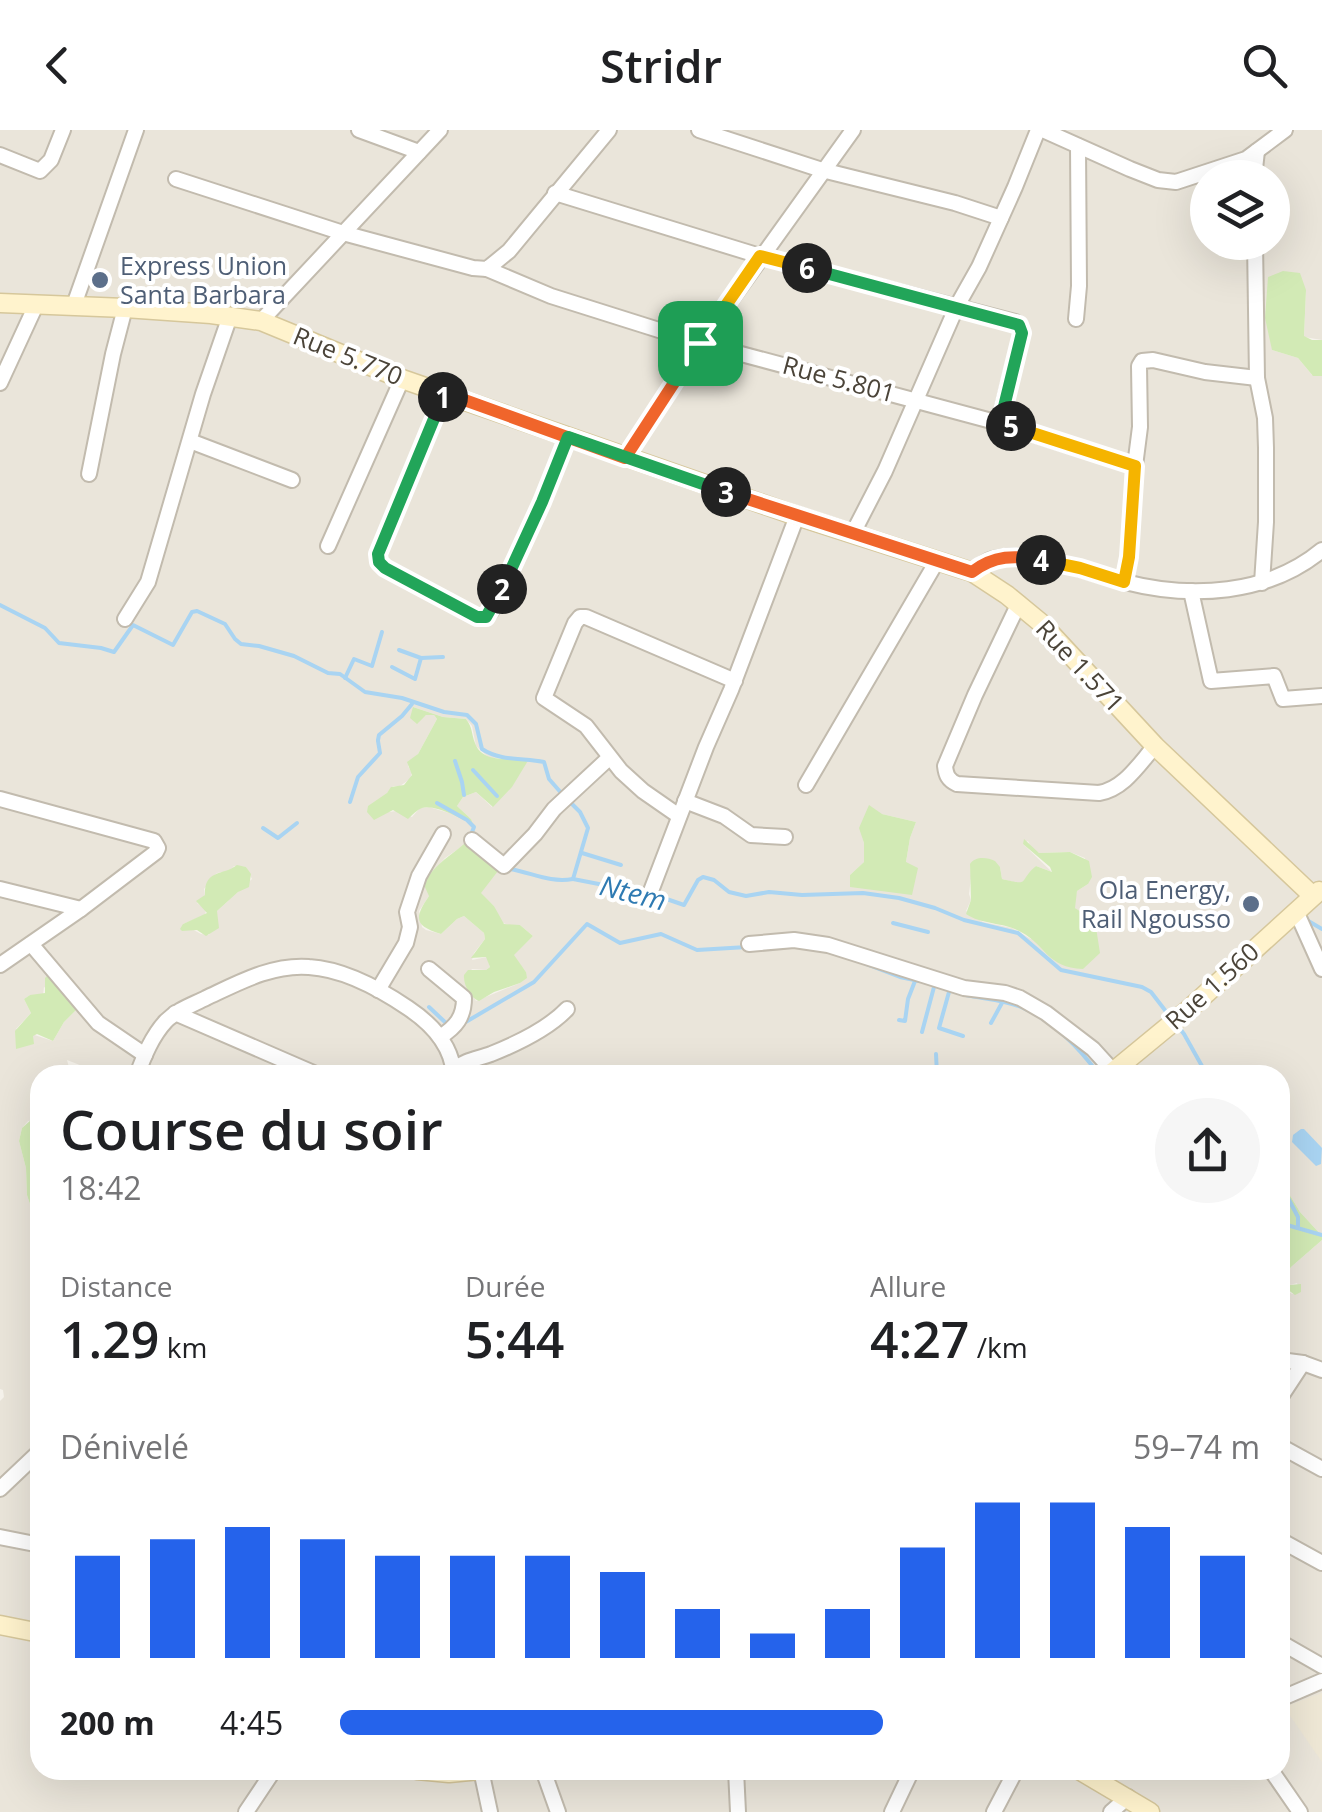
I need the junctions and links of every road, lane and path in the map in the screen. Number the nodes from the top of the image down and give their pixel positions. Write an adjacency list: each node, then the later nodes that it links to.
1 (63, 130): 13 (street)
2 (136, 130): 25 (street)
3 (359, 130): 12 (street)
4 (440, 130): 12 (street)
5 (609, 130): 17 (street)
6 (699, 130): 15 (street)
7 (853, 130): 15 (street)
8 (1040, 130): 10 (street); 18 (street)
9 (1284, 130): 11 (street)
10 (1078, 146): 11 (street); 29 (street)
11 (1257, 151): 14 (street)
12 (419, 152): 19 (street)
13 (0, 155)
14 (1256, 160)
15 (822, 170): 18 (street); 20 (street)
16 (176, 179): 19 (street, Rue 5.801)
17 (555, 193): 20 (street); 22 (street)
18 (1001, 218): 26 (street)
19 (343, 234): 22 (street, Rue 5.801); 30 (street)
20 (760, 256): 26 (street); 31 (street)
21 (1255, 260): 32 (street)
22 (487, 269): 31 (street, Rue 5.801)
23 (0, 303): 24 (main road, Rue 5.770)
24 (36, 305): 25 (main road, Rue 5.770); 34 (street)
25 (74, 305): 27 (main road, Rue 5.770)
26 (956, 306): 36 (street); 37 (street)
27 (125, 308): 28 (main road, Rue 5.770); 42 (street)
28 (230, 316): 30 (main road, Rue 5.770); 39 (street)
29 (1076, 319)
30 (261, 320): 33 (main road, Rue 5.770)
31 (700, 343): 36 (street, Rue 5.801); 40 (street)
32 (1257, 378): 41 (street); 51 (street)
33 (402, 379): 35 (main road, Rue 5.770); 46 (street)
34 (0, 382)
35 (445, 393): 38 (main road, Rue 5.770); 38 (street)
36 (914, 399): 37 (street, Rue 5.801); 45 (street)
37 (1000, 423): 41 (street, Rue 5.801)
38 (568, 437): 40 (main road, Rue 5.770)
39 (190, 441): 43 (street); 54 (street)
40 (625, 458): 44 (main road, Rue 5.770)
41 (1135, 466): 50 (street)
42 (89, 474)
43 (292, 480)
44 (796, 516): 45 (main road, Rue 1.571); 55 (street)
45 (853, 533): 48 (main road, Rue 1.571)
46 (328, 546)
47 (1322, 550): 51 (street)
48 (938, 561): 49 (main road, Rue 1.571); 59 (street)
49 (972, 572): 50 (street); 53 (main road, Rue 1.571)
50 (1124, 582): 52 (street)
51 (1262, 583): 52 (street)
52 (1191, 592): 56 (street)
53 (1019, 604): 57 (main road, Rue 1.571); 57 (street)
54 (125, 618)
55 (735, 681): 58 (street); 61 (street)
56 (1322, 696)
57 (1155, 746): 67 (main road, Rue 1.571)
58 (610, 758): 62 (street); 65 (street)
59 (806, 785)
60 (0, 799): 69 (street)
61 (685, 801): 62 (street); 64 (street)
62 (679, 816): 68 (street)
63 (443, 834): 76 (street)
64 (785, 837)
65 (472, 840)
66 (0, 889): 69 (street)
67 (1320, 890): 70 (main road, Rue 1.560)
68 (652, 892)
69 (81, 909): 71 (street)
70 (1296, 911): 75 (street); 86 (main road, Rue 1.560)
71 (31, 944): 73 (street); 80 (street)
72 (749, 944): 85 (street)
73 (0, 965)
74 (429, 969): 79 (street)
75 (1322, 969)
76 (378, 990): 78 (street); 79 (street)
77 (566, 1009): 84 (street)
78 (175, 1013): 80 (street); 82 (street)
79 (440, 1037): 83 (street)
80 (145, 1055): 81 (street)
81 (141, 1065)
82 (295, 1065)
83 (452, 1065)
84 (460, 1065)
85 (1105, 1065)
86 (1121, 1065)
87 (1290, 1361): 88 (street)
88 (1303, 1363): 89 (street); 90 (street)
89 (1322, 1370)
90 (1290, 1383)
91 (1290, 1452): 93 (street)
92 (30, 1461): 94 (street)
93 (1322, 1470)
94 (0, 1489)
95 (0, 1537): 96 (street)
96 (30, 1543)
97 (1290, 1545): 98 (street)
98 (1322, 1563)
99 (0, 1626): 100 (main road)
100 (30, 1631)
101 (1290, 1648): 102 (street)
102 (1322, 1666)
103 (1322, 1681): 104 (street)
104 (1290, 1695)
105 (267, 1780): 114 (street)
106 (483, 1780): 115 (street)
107 (547, 1780): 116 (street)
108 (736, 1780): 117 (street)
109 (907, 1780): 118 (street)
110 (1011, 1780): 119 (street)
111 (1096, 1780): 113 (main road)
112 (1277, 1780): 122 (street)
113 (1128, 1798): 120 (street); 121 (main road)
114 (246, 1812)
115 (490, 1812)
116 (558, 1812)
117 (738, 1812)
118 (892, 1812)
119 (994, 1812)
120 (1111, 1812)
121 (1150, 1812)
122 (1300, 1812)

